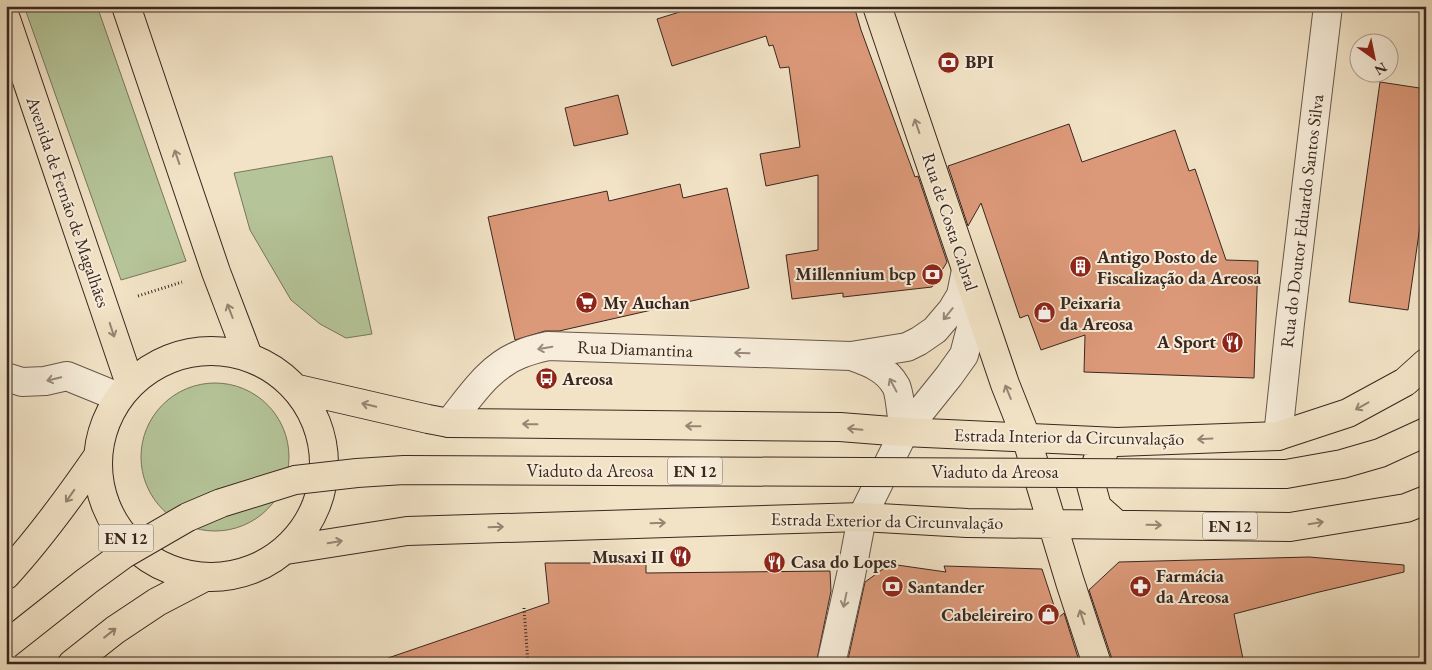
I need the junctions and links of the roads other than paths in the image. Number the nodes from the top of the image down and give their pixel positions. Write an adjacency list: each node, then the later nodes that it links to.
1 (126, 6): 7 (main road, one-way to 1)
2 (877, 6): 5 (main road, Rua de Costa Cabral, one-way to 2)
3 (1328, 6): 16 (street, Rua do Doutor Eduardo Santos Silva)
4 (6, 19): 12 (main road, Avenida de Fernão de Magalhães, one-way to 12)
5 (966, 270): 6 (main road, Rua de Costa Cabral); 8 (street, Rua Diamantina, one-way to 8)
6 (977, 305): 14 (street); 17 (main road, Rua de Costa Cabral, one-way to 6)
7 (248, 356): 11 (main road, EN 12); 12 (main road, EN 12)
8 (851, 356): 13 (street, Rua Diamantina, one-way to 13); 14 (street, Rua Diamantina, one-way to 8)
9 (1426, 363): 16 (main road, Estrada Interior da Circunvalação / EN 12, one-way to 16)
10 (6, 377): 12 (street, one-way to 10)
11 (298, 389): 13 (main road, EN 12, one-way to 11); 24 (main road, EN 12)
12 (123, 390): 19 (main road, EN 12)
13 (450, 423): 14 (main road, EN 12, one-way to 13)
14 (904, 432): 17 (main road, Estrada Interior da Circunvalação / EN 12); 21 (street)
15 (1426, 432): 27 (main road, Viaduto da Areosa / EN 12, bridge)
16 (1278, 436): 18 (main road, Estrada Interior da Circunvalação / EN 12, one-way to 18)
17 (1026, 438): 18 (main road, Estrada Interior da Circunvalação / EN 12); 22 (main road, Rua de Costa Cabral)
18 (1117, 442): 23 (main road)
19 (98, 456): 25 (main road, EN 12, one-way to 25); 26 (main road, EN 12)
20 (1426, 500): 23 (main road, Estrada Exterior da Circunvalação / EN 12, one-way to 20)
21 (862, 517): 22 (main road, Estrada Exterior da Circunvalação / EN 12); 24 (main road, Estrada Exterior da Circunvalação / EN 12, one-way to 21); 29 (street, one-way to 29)
22 (1053, 523): 23 (main road, Estrada Exterior da Circunvalação / EN 12); 30 (main road, Rua de Costa Cabral, one-way to 22)
23 (1116, 524)
24 (286, 550): 26 (main road, EN 12)
25 (6, 575)
26 (203, 578): 28 (main road, EN 12, one-way to 26)
27 (6, 645)
28 (76, 662)
29 (831, 664)
30 (1097, 664)

